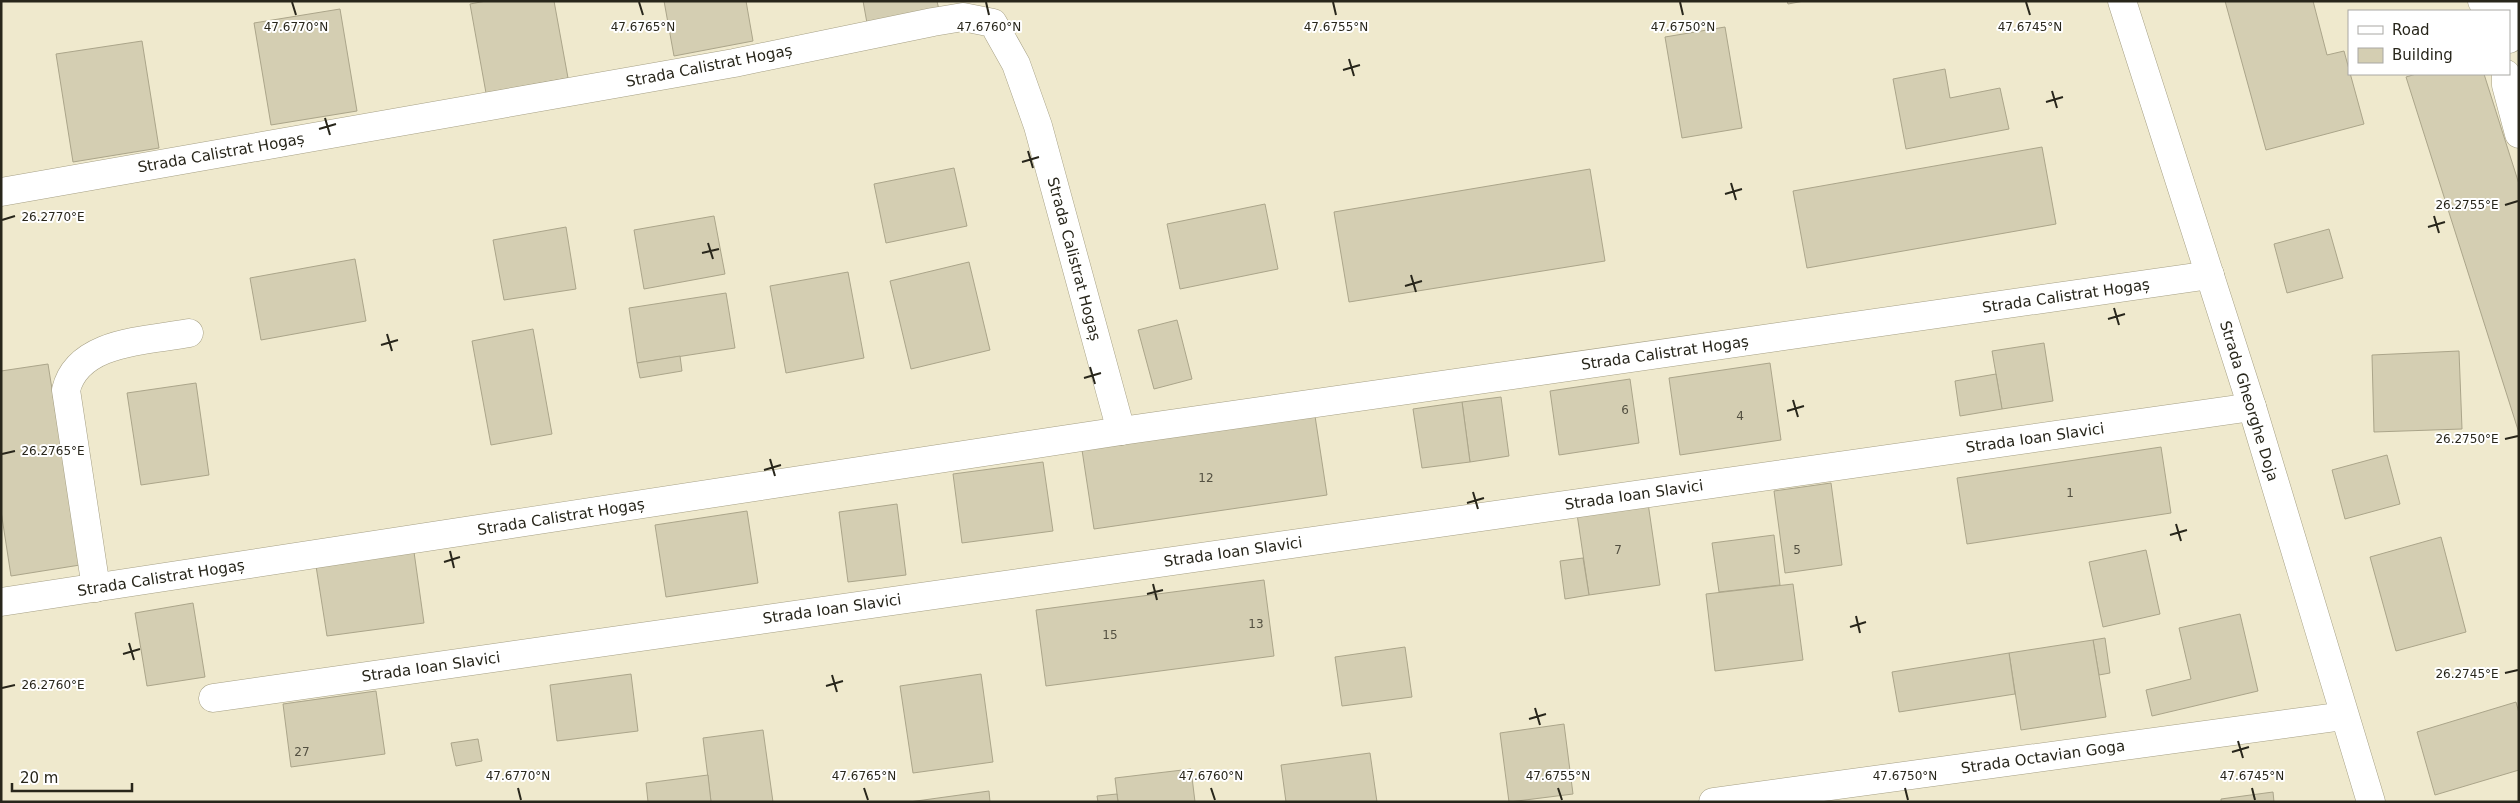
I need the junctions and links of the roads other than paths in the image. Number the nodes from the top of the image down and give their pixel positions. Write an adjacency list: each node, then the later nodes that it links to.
1 (2122, 1): 7 (street, Strada Gheorghe Doja)
2 (2482, 1): 3 (street)
3 (2498, 10)
4 (2506, 75): 5 (street)
5 (2519, 134)
6 (1, 192): 10 (street, Strada Calistrat Hogaș)
7 (2210, 275): 9 (street, Strada Gheorghe Doja); 10 (street, Strada Calistrat Hogaș)
8 (190, 333): 11 (street)
9 (2252, 407): 13 (street, Strada Ioan Slavici); 14 (street, Strada Gheorghe Doja)
10 (1121, 431): 11 (street, Strada Calistrat Hogaș)
11 (96, 588): 12 (street, Strada Calistrat Hogaș)
12 (1, 602)
13 (213, 698)
14 (2344, 716): 15 (street, Strada Octavian Goga); 16 (street, Strada Gheorghe Doja)
15 (1713, 802)
16 (2371, 802)

